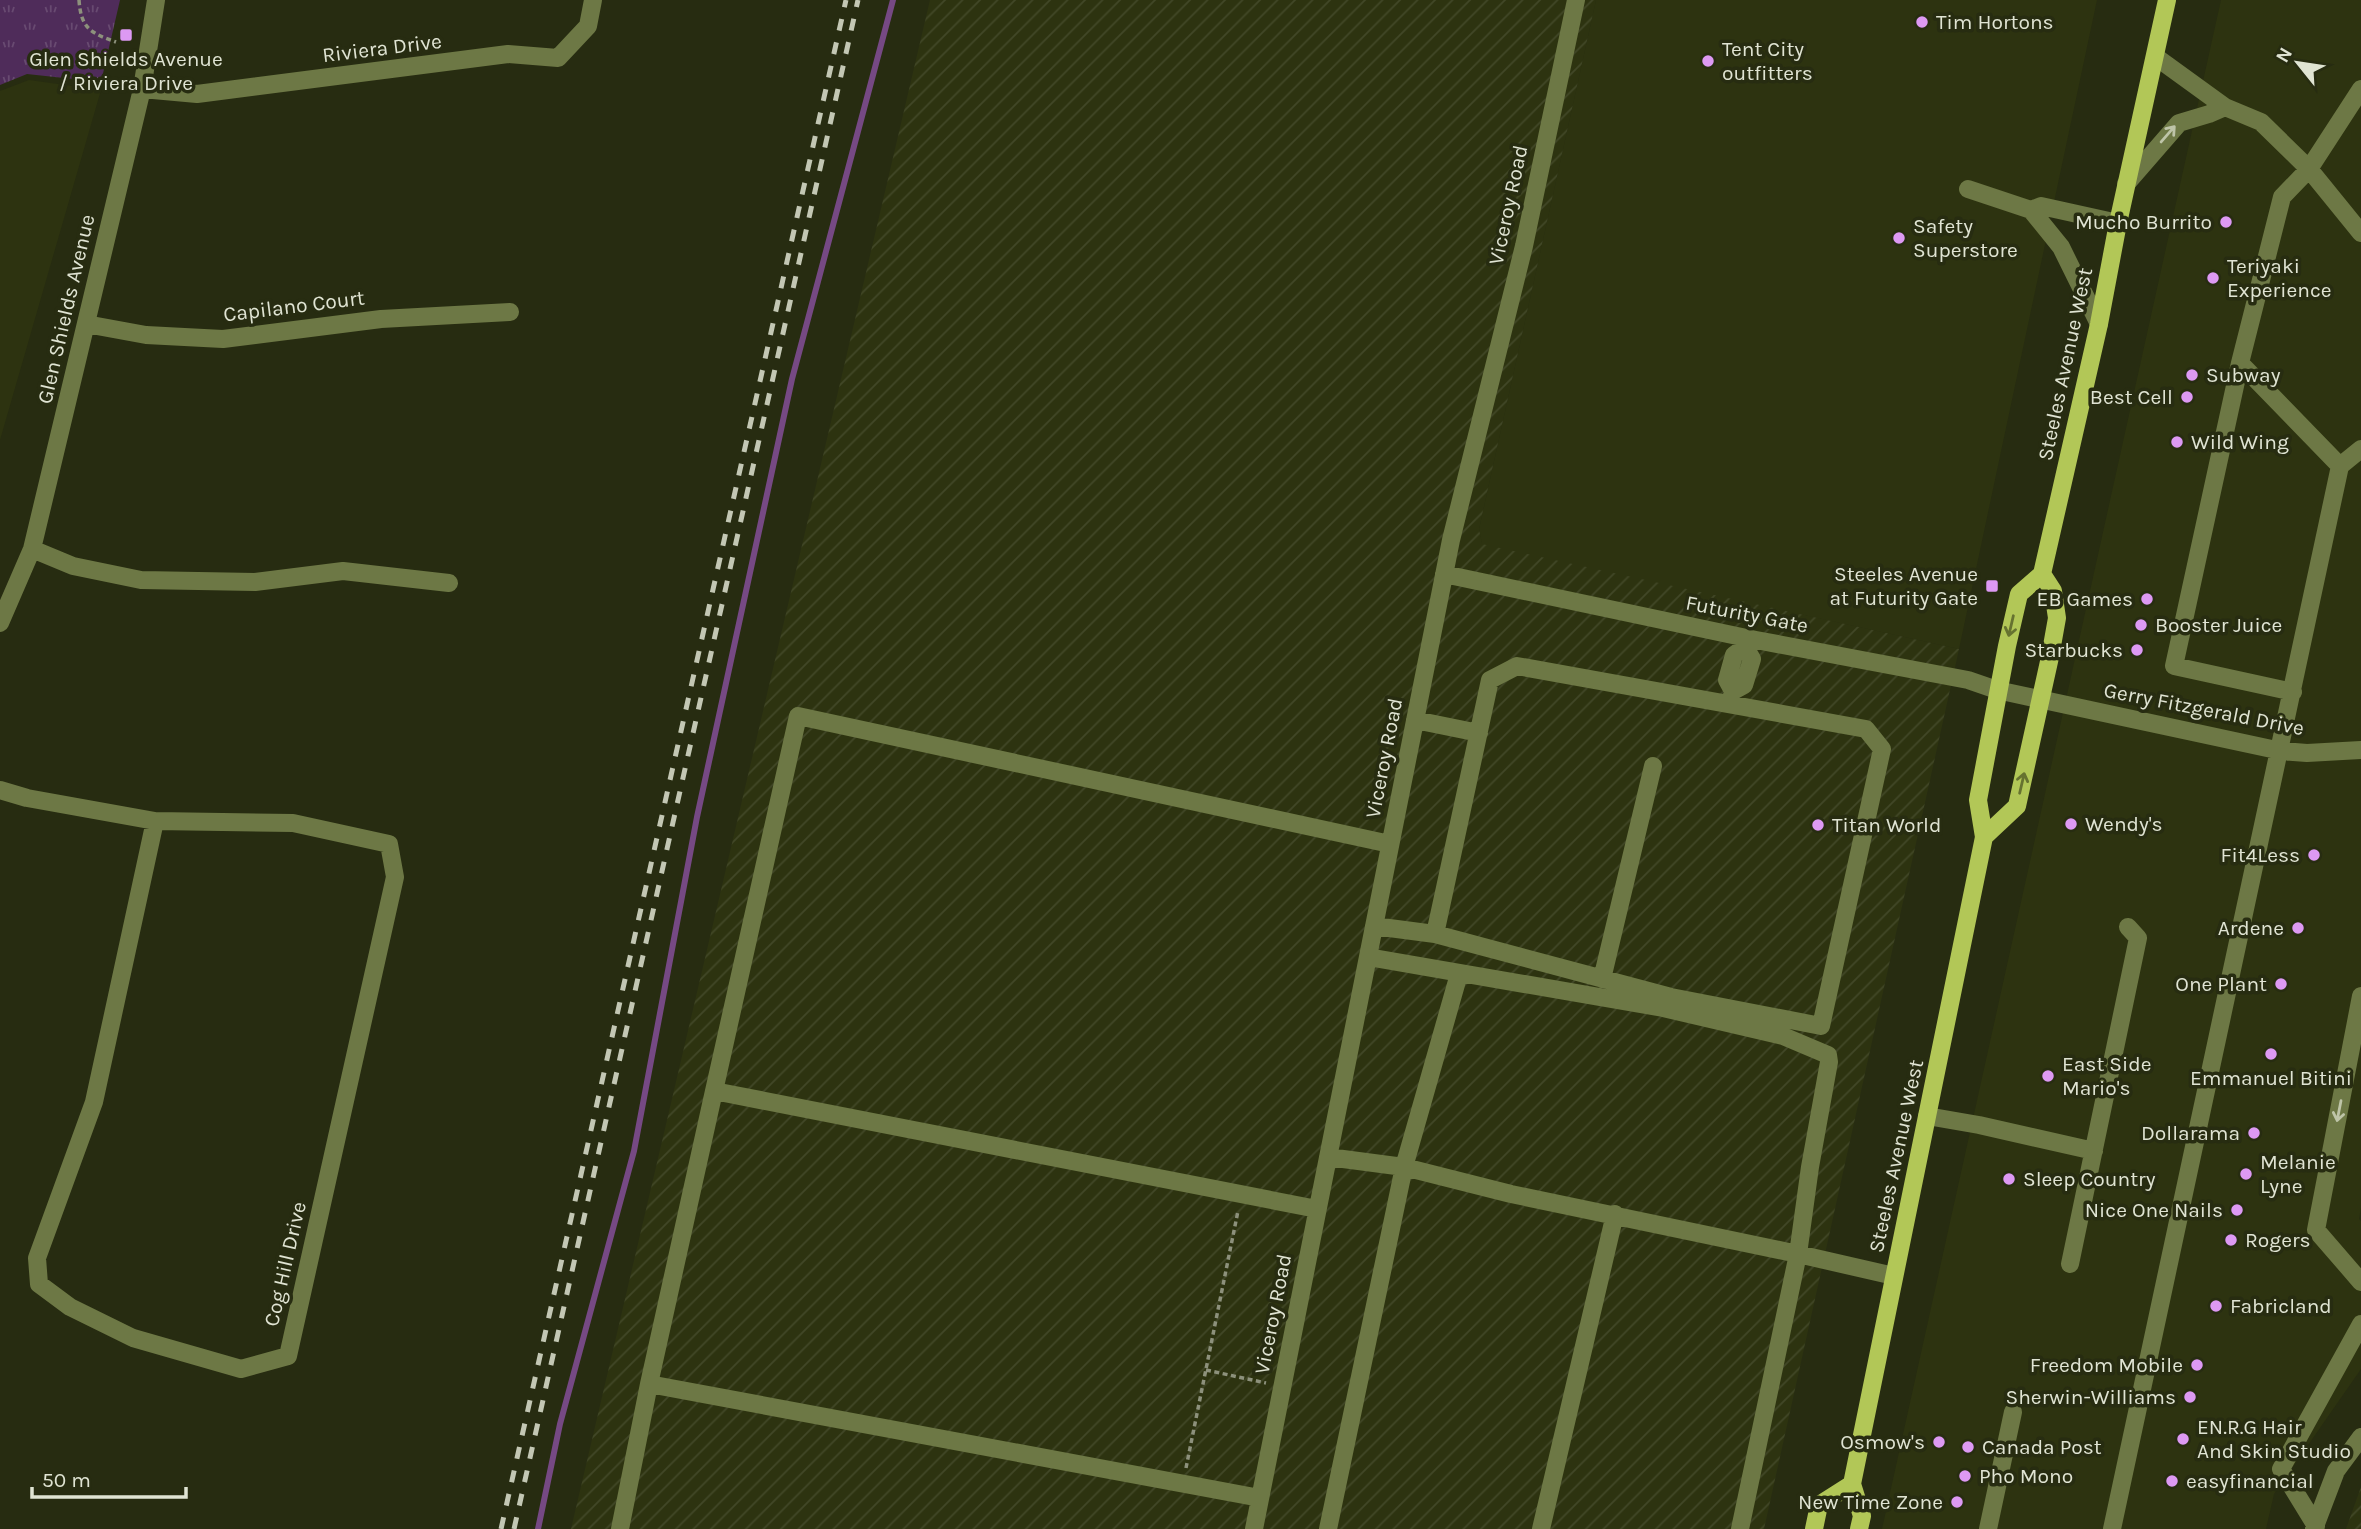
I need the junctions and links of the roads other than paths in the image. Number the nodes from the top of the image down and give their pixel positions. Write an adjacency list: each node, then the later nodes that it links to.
1 (156, 0): 6 (street, Glen Shields Avenue)
2 (593, 0): 6 (street, Riviera Drive)
3 (1576, 0): 23 (street, Viceroy Road)
4 (2167, 0): 5 (main road, Steeles Avenue West)
5 (2156, 57): 8 (street); 10 (main road, Steeles Avenue West)
6 (142, 89): 16 (street, Glen Shields Avenue)
7 (2361, 89): 9 (street)
8 (2225, 107): 9 (street); 10 (street, one-way to 8)
9 (2309, 169): 14 (street); 18 (street)
10 (2126, 184): 13 (main road, Steeles Avenue West)
11 (1968, 189): 12 (street)
12 (2031, 210): 13 (street); 17 (street)
13 (2118, 223): 17 (main road, Steeles Avenue West)
14 (2361, 233)
15 (510, 312): 16 (street, Capilano Court)
16 (86, 324): 21 (street, Glen Shields Avenue)
17 (2099, 324): 22 (main road, Steeles Avenue West)
18 (2240, 363): 20 (street); 28 (street)
19 (2361, 449): 20 (street)
20 (2340, 466): 28 (street)
21 (32, 549): 24 (street); 25 (street, Glen Shields Avenue)
22 (2042, 574): 27 (main road, Steeles Avenue West, one-way to 27); 30 (main road)
23 (1444, 575): 26 (street, Futurity Gate); 31 (street, Viceroy Road)
24 (449, 583)
25 (0, 623)
26 (1746, 642): 27 (street, Futurity Gate); 29 (street)
27 (1997, 690): 30 (street, Futurity Gate); 38 (main road, Steeles Avenue West)
28 (2293, 692): 34 (street)
29 (1732, 698): 32 (street); 45 (street)
30 (2040, 699): 34 (street, Gerry Fitzgerald Drive); 38 (main road, one-way to 30)
31 (1415, 720): 32 (street); 39 (street, Viceroy Road)
32 (1479, 733): 42 (street)
33 (2361, 750): 34 (street, Gerry Fitzgerald Drive)
34 (2281, 751): 73 (street)
35 (1653, 766): 45 (street)
36 (0, 790): 37 (street, Cog Hill Drive)
37 (155, 821): 37 (street, Cog Hill Drive)
38 (1984, 837): 48 (main road, Steeles Avenue West)
39 (1390, 845): 40 (street, Viceroy Road); 47 (street)
40 (1374, 926): 42 (street); 43 (street, Viceroy Road)
41 (2128, 927): 49 (street)
42 (1435, 934): 45 (street)
43 (1368, 957): 44 (street); 50 (street, Viceroy Road)
44 (1459, 974): 51 (street); 54 (street)
45 (1602, 979)
46 (2361, 996): 57 (street, one-way to 57)
47 (714, 1091): 52 (street); 59 (street)
48 (1927, 1116): 49 (street); 56 (main road, Steeles Avenue West)
49 (2094, 1151): 55 (street)
50 (1328, 1157): 51 (street); 52 (street, Viceroy Road)
51 (1404, 1167): 53 (street); 67 (street)
52 (1317, 1209): 63 (street, Viceroy Road)
53 (1615, 1214): 54 (street); 68 (street)
54 (1798, 1254): 56 (street); 69 (street)
55 (2070, 1264)
56 (1894, 1276): 62 (main road, Steeles Avenue West)
57 (2361, 1282)
58 (2361, 1324): 64 (street)
59 (649, 1384): 63 (street); 65 (street)
60 (2013, 1412): 72 (street)
61 (2361, 1437): 64 (street)
62 (1852, 1484): 70 (main road); 71 (main road, Steeles Avenue West)
63 (1260, 1497): 66 (street, Viceroy Road)
64 (2315, 1527)
65 (620, 1529)
66 (1254, 1529)
67 (1328, 1529)
68 (1541, 1529)
69 (1740, 1529)
70 (1814, 1529)
71 (1859, 1529)
72 (1988, 1529)
73 (2112, 1529)

